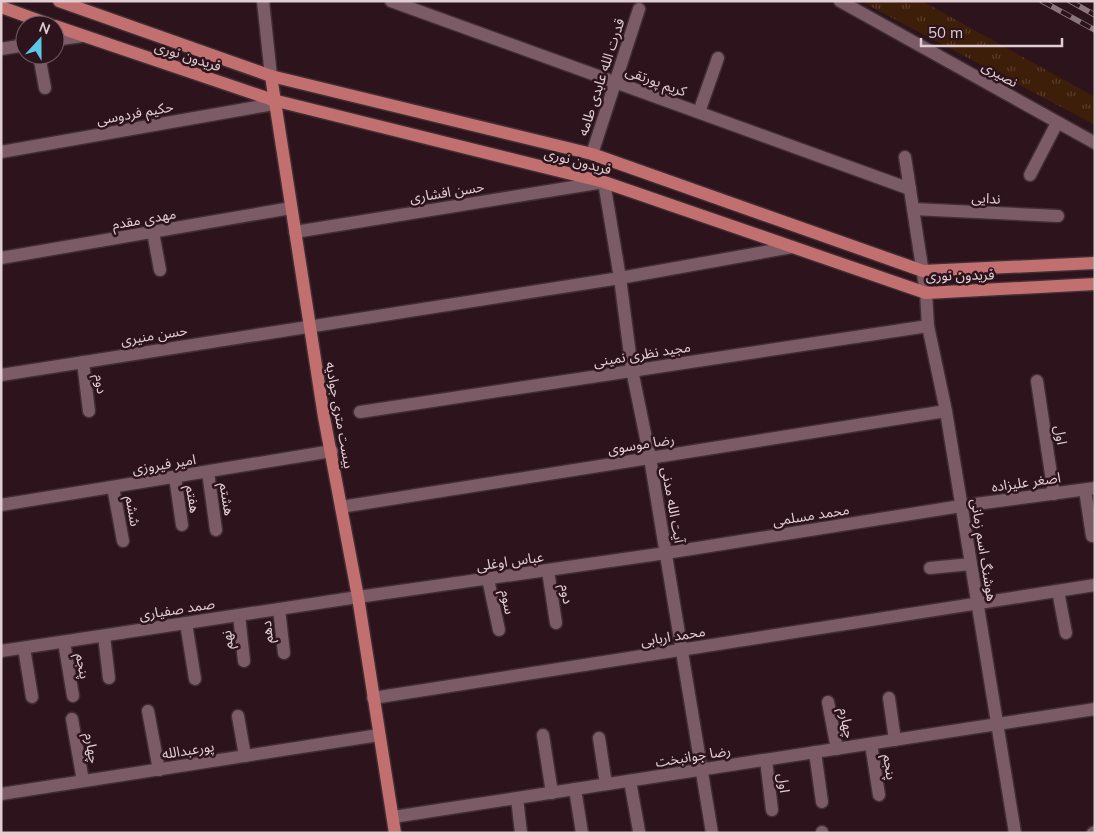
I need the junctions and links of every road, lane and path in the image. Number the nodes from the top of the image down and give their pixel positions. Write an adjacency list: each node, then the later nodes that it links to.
1 (59, 1): 15 (main road, فریدون نوری)
2 (263, 1): 15 (street, بیست متری جوادیه)
3 (392, 1): 16 (street, کریم پورتقی)
4 (840, 1): 20 (street, نصیری)
5 (1, 7): 7 (main road)
6 (639, 9): 16 (street, قدرت الله عابدی طامه)
7 (23, 15)
8 (65, 30): 9 (main road, فریدون نوری)
9 (82, 36): 10 (street); 18 (main road, فریدون نوری)
10 (65, 39)
11 (15, 47): 12 (street)
12 (1, 49)
13 (718, 58): 19 (street)
14 (41, 65): 17 (street)
15 (270, 76): 18 (main road, بیست متری جوادیه); 23 (main road, فریدون نوری)
16 (615, 82): 19 (street, کریم پورتقی); 23 (street, قدرت الله عابدی طامه)
17 (45, 88)
18 (274, 102): 22 (street, حکیم فردوسی); 26 (main road, فریدون نوری); 28 (main road, بیست متری جوادیه)
19 (698, 112): 27 (street, کریم پورتقی)
20 (1057, 123): 21 (street, نصیری); 25 (street)
21 (1095, 143)
22 (1, 152)
23 (592, 154): 37 (main road, فریدون نوری)
24 (905, 158): 27 (street)
25 (1030, 174)
26 (604, 182): 32 (street, حسن افشاری); 33 (main road, فریدون نوری); 38 (street, آیت‌ الله مدنی)
27 (910, 189): 29 (street)
28 (291, 208): 31 (street, مهدی مقدم); 32 (main road, بیست متری جوادیه)
29 (913, 209): 30 (street, ندایی); 37 (street)
30 (1058, 216)
31 (153, 232): 34 (street, مهدی مقدم); 36 (street)
32 (295, 232): 41 (main road, بیست متری جوادیه)
33 (792, 247): 38 (street, حسن منیری); 40 (main road, فریدون نوری)
34 (1, 258)
35 (1095, 264): 37 (main road, فریدون نوری)
36 (160, 270)
37 (922, 272): 40 (street, هوشنگ اسم زمانی)
38 (620, 278): 41 (street, حسن منیری); 44 (street, آیت‌ الله مدنی)
39 (1095, 284): 40 (main road, فریدون نوری)
40 (926, 293): 42 (street, هوشنگ اسم زمانی)
41 (311, 326): 43 (street, حسن منیری); 50 (main road, بیست متری جوادیه)
42 (928, 326): 44 (street, مجید نظری نمینی); 48 (street, هوشنگ اسم زمانی)
43 (83, 362): 45 (street, حسن منیری); 47 (street, دوم)
44 (632, 370): 49 (street, مجید نظری نمینی); 51 (street, آیت‌ الله مدنی)
45 (1, 375)
46 (1037, 381): 56 (street, اول)
47 (89, 411)
48 (946, 411): 51 (street, رضا موسوی); 58 (street, هوشنگ اسم زمانی)
49 (360, 412)
50 (332, 451): 52 (street, امیر فیروزی); 59 (main road, بیست متری جوادیه)
51 (650, 458): 59 (street, رضا موسوی); 64 (street, آیت‌ الله مدنی)
52 (208, 472): 53 (street, امیر فیروزی); 61 (street, هشتم)
53 (174, 477): 54 (street, امیر فیروزی); 60 (street, هفتم)
54 (113, 487): 57 (street, امیر فیروزی); 63 (street, ششم)
55 (1090, 489): 56 (street, اصغر علیزاده); 62 (street)
56 (1054, 494): 58 (street, اصغر علیزاده)
57 (1, 505)
58 (961, 506): 64 (street, محمد مسلمی); 65 (street, هوشنگ اسم زمانی)
59 (341, 507): 71 (main road, بیست متری جوادیه)
60 (182, 525)
61 (216, 530)
62 (1092, 536)
63 (123, 541)
64 (666, 553): 67 (street, عباس اوغلی); 82 (street, آیت‌ الله مدنی)
65 (971, 564): 66 (street); 72 (street, هوشنگ اسم زمانی)
66 (930, 568)
67 (548, 571): 68 (street, عباس اوغلی); 76 (street, دوم)
68 (488, 579): 71 (street, عباس اوغلی); 77 (street, سوم)
69 (1095, 585): 70 (street, محمد اربابی)
70 (1058, 591): 72 (street, محمد اربابی); 78 (street)
71 (358, 597): 73 (street, صمد صفیاری); 90 (main road, بیست متری جوادیه)
72 (977, 603): 82 (street, محمد اربابی); 97 (street, هوشنگ اسم زمانی)
73 (279, 609): 74 (street, صمد صفیاری); 84 (street, دهم)
74 (239, 615): 75 (street, صمد صفیاری); 85 (street, نهم)
75 (186, 623): 79 (street, صمد صفیاری); 87 (street)
76 (556, 623)
77 (499, 630)
78 (1066, 633)
79 (104, 636): 80 (street, صمد صفیاری); 86 (street)
80 (64, 642): 81 (street, صمد صفیاری); 88 (street, پنجم)
81 (24, 648): 83 (street, صمد صفیاری); 89 (street)
82 (682, 649): 90 (street, محمد اربابی); 108 (street, آیت‌ الله مدنی)
83 (1, 652)
84 (284, 653)
85 (244, 661)
86 (109, 678)
87 (195, 679)
88 (73, 696)
89 (32, 697)
90 (373, 698): 98 (main road, بیست متری جوادیه)
91 (889, 698): 101 (street)
92 (828, 702): 103 (street, چهارم)
93 (1095, 709): 97 (street, رضا جوانبخت)
94 (148, 711): 107 (street)
95 (238, 716): 105 (street)
96 (72, 719): 110 (street, چهارم)
97 (997, 724): 101 (street, رضا جوانبخت); 125 (street, هوشنگ اسم زمانی)
98 (379, 735): 105 (street, پورعبدالله); 119 (main road, بیست متری جوادیه)
99 (543, 735): 113 (street)
100 (599, 738): 111 (street)
101 (895, 740): 102 (street, رضا جوانبخت)
102 (872, 744): 103 (street, رضا جوانبخت); 115 (street, پنجم)
103 (837, 749): 104 (street, رضا جوانبخت)
104 (814, 752): 106 (street, رضا جوانبخت); 117 (street)
105 (245, 756): 107 (street, پورعبدالله)
106 (766, 760): 108 (street, رضا جوانبخت); 118 (street, اول)
107 (158, 770): 110 (street, پورعبدالله)
108 (702, 770): 109 (street, رضا جوانبخت); 124 (street, آیت‌ الله مدنی)
109 (630, 781): 111 (street, رضا جوانبخت); 120 (street)
110 (83, 782): 114 (street, پورعبدالله)
111 (606, 784): 112 (street, رضا جوانبخت)
112 (575, 789): 113 (street, رضا جوانبخت); 123 (street)
113 (552, 793): 116 (street, رضا جوانبخت)
114 (1, 794)
115 (879, 795)
116 (517, 798): 119 (street, رضا جوانبخت); 122 (street)
117 (822, 802)
118 (772, 810)
119 (393, 817): 121 (main road, بیست متری جوادیه)
120 (639, 830)
121 (395, 833)
122 (521, 833)
123 (582, 833)
124 (712, 833)
125 (1016, 833)

